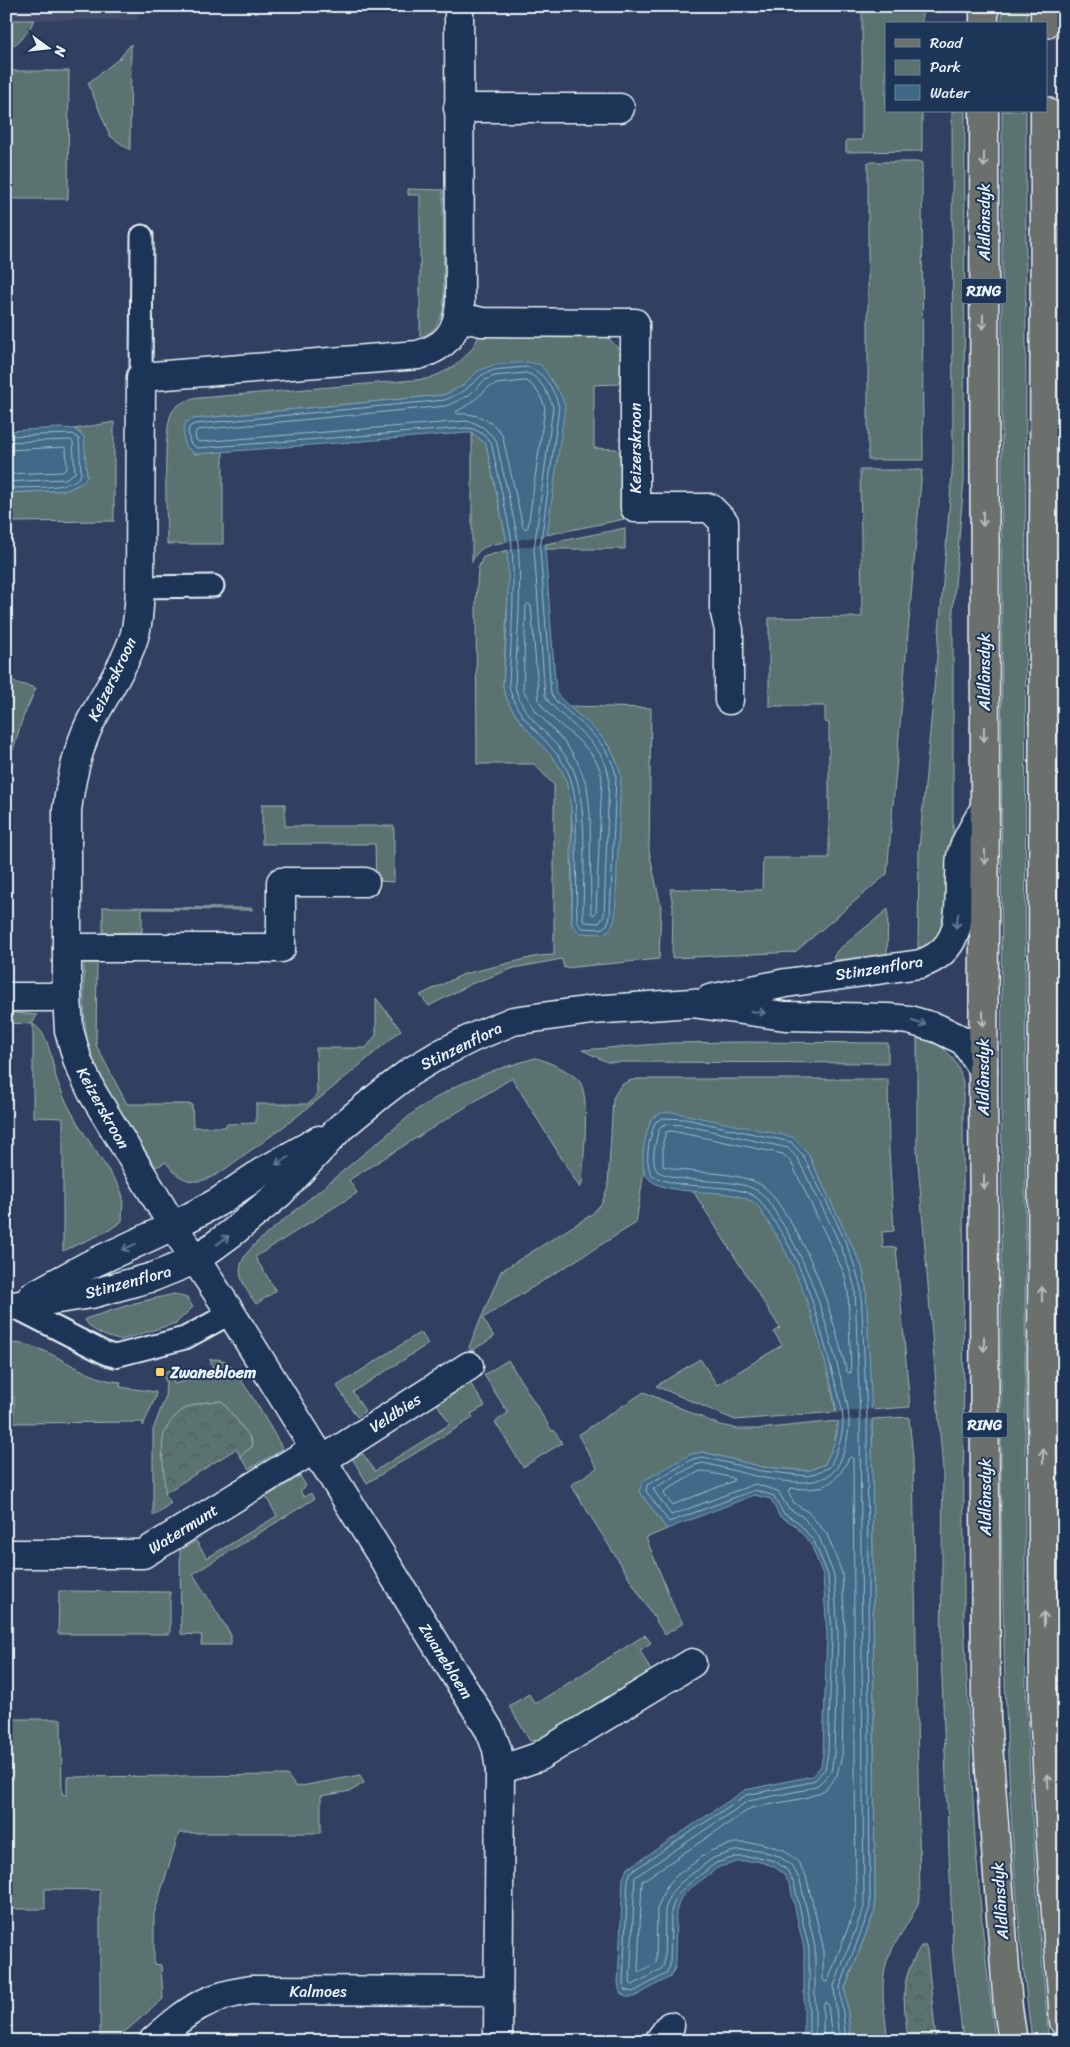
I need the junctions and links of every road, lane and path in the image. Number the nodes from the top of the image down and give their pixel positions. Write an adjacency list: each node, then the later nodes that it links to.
1 (459, 6): 6 (street)
2 (984, 6): 4 (main road)
3 (1045, 6): 5 (main road)
4 (984, 22)
5 (1045, 22)
6 (458, 108): 7 (street); 11 (street)
7 (620, 108)
8 (984, 112): 16 (main road, Aldlânsdyk / RING, one-way to 16)
9 (1045, 112): 34 (main road, one-way to 9)
10 (142, 236): 12 (lane, Keizerskroon)
11 (459, 317): 12 (street); 15 (street, Keizerskroon)
12 (141, 377): 14 (street, Keizerskroon)
13 (213, 586): 14 (lane)
14 (140, 587): 18 (street, Keizerskroon)
15 (729, 700)
16 (985, 808): 21 (street, Stinzenflora, one-way to 21); 22 (main road, Aldlânsdyk / RING, one-way to 22)
17 (365, 882): 18 (street)
18 (67, 948): 20 (street, Keizerskroon)
19 (6, 997): 20 (street)
20 (67, 997): 24 (street, Keizerskroon)
21 (692, 1003): 22 (street, Stinzenflora, one-way to 22); 23 (street, Stinzenflora)
22 (983, 1070): 37 (main road, Aldlânsdyk / RING, one-way to 37)
23 (340, 1128): 24 (street, Stinzenflora, one-way to 24); 25 (street, Stinzenflora, one-way to 23)
24 (173, 1226): 25 (street, Zwanebloem); 26 (street, Stinzenflora, one-way to 26)
25 (195, 1260): 26 (street, Stinzenflora); 27 (street, Zwanebloem)
26 (10, 1306): 27 (lane)
27 (231, 1313): 29 (street, Zwanebloem)
28 (469, 1366): 29 (street, Veldbies)
29 (317, 1455): 30 (street, Watermunt); 32 (street, Zwanebloem)
30 (6, 1554)
31 (692, 1663): 32 (street)
32 (500, 1770): 33 (street, Zwanebloem)
33 (498, 1991): 35 (street, Kalmoes); 36 (street, Zwanebloem)
34 (1064, 2022)
35 (153, 2041)
36 (498, 2041)
37 (1013, 2041)

